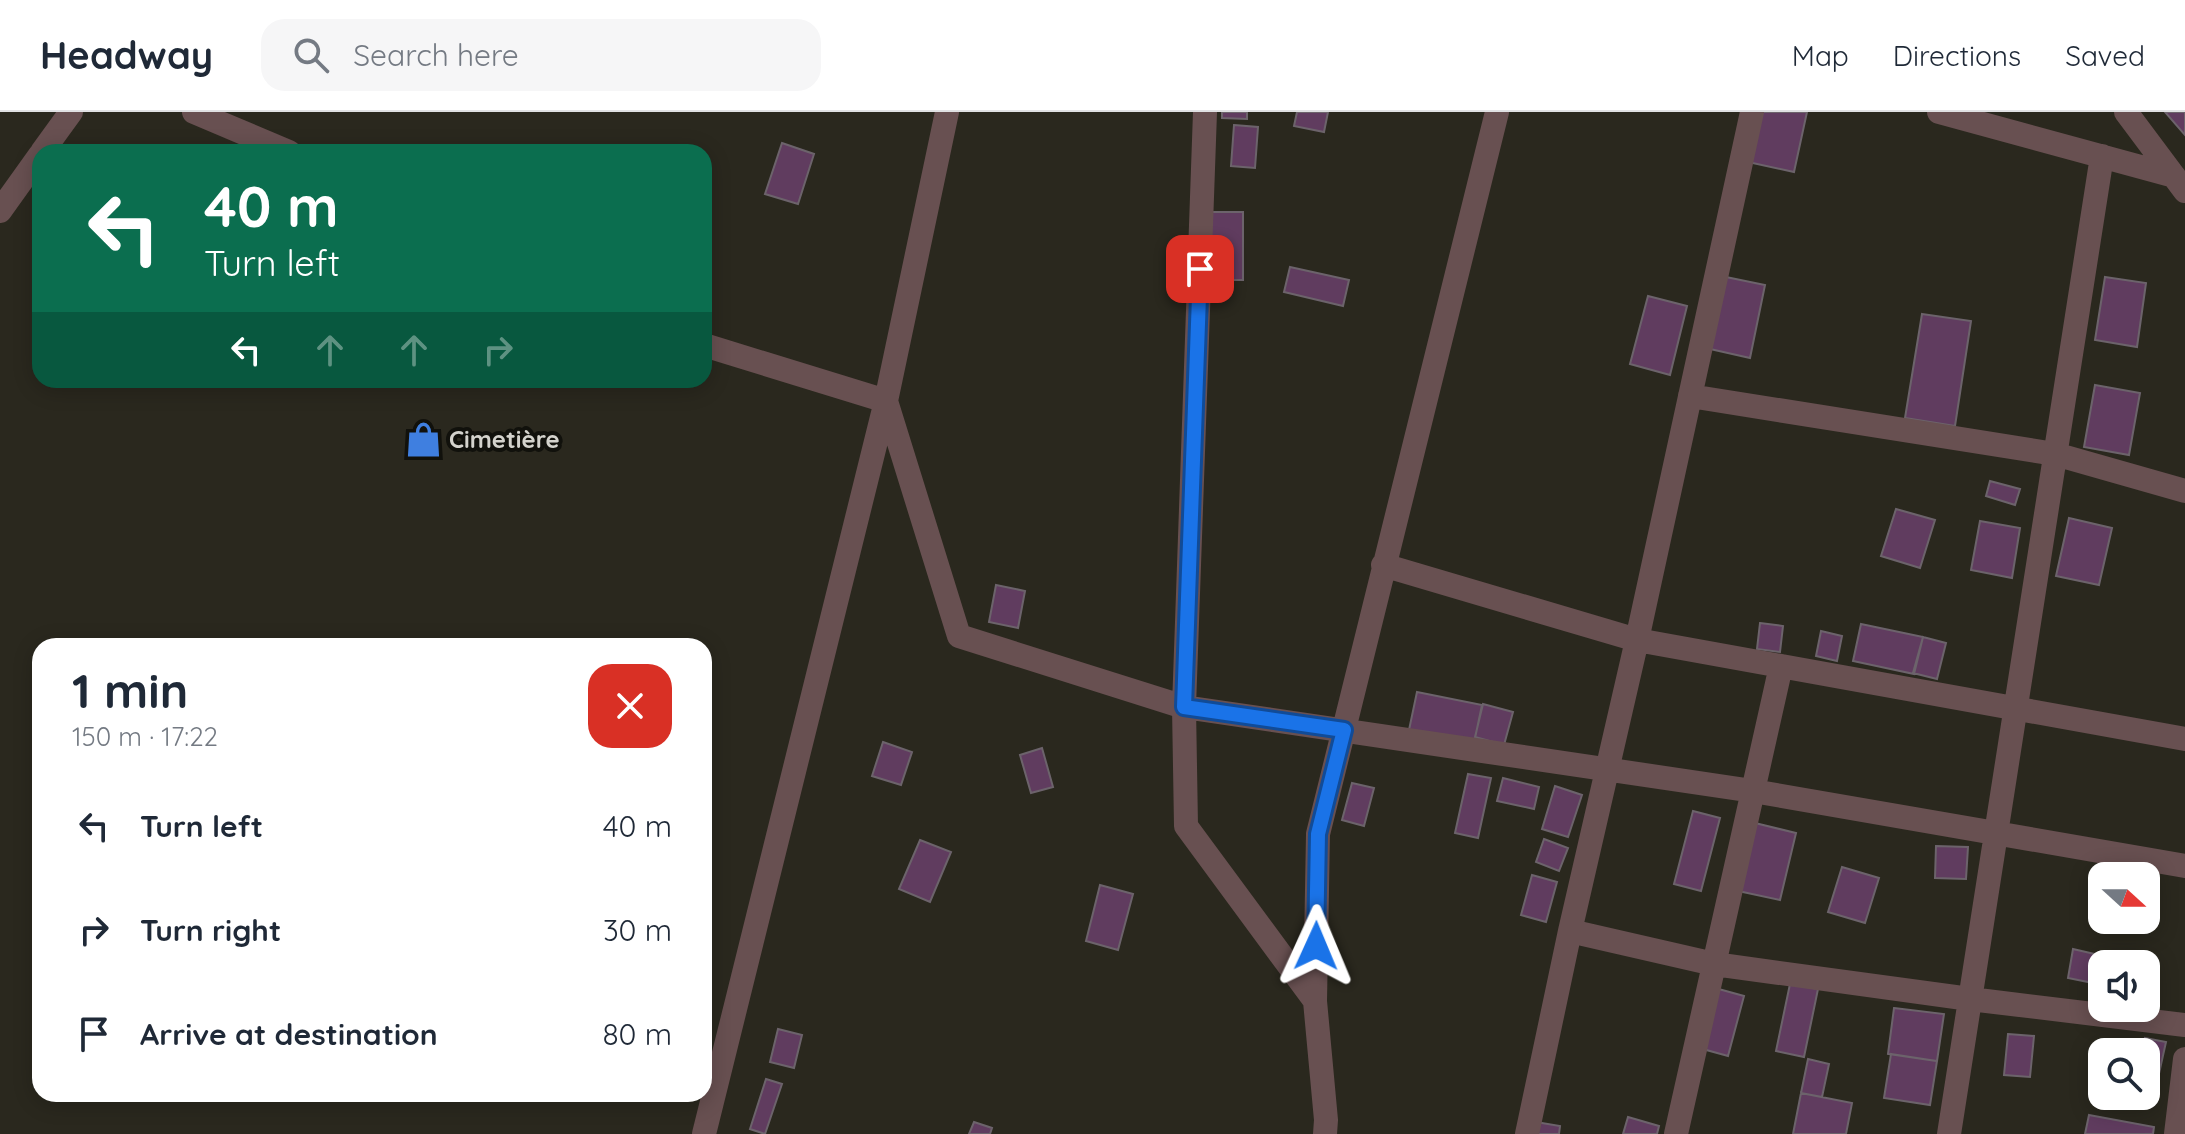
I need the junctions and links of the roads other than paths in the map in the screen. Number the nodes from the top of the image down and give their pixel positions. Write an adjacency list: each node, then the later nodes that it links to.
1 (71, 112): 9 (street)
2 (194, 112): 10 (street)
3 (947, 112): 17 (street)
4 (1205, 112): 23 (street)
5 (1497, 112): 20 (street)
6 (1752, 112): 16 (street)
7 (1939, 112): 11 (street)
8 (2126, 112): 13 (street)
9 (48, 144)
10 (270, 144)
11 (2102, 156): 13 (street); 18 (street)
12 (32, 167): 14 (street)
13 (2179, 184)
14 (0, 211)
15 (712, 347): 17 (street)
16 (1690, 396): 18 (street); 21 (street)
17 (886, 401): 23 (street); 38 (street)
18 (2055, 454): 19 (street); 24 (street)
19 (2185, 491)
20 (1383, 565): 21 (street); 25 (street)
21 (1637, 640): 22 (street); 27 (street)
22 (1781, 666): 24 (street); 28 (street)
23 (1184, 707): 25 (street); 34 (street)
24 (2015, 708): 26 (street); 29 (street)
25 (1344, 730): 27 (street); 34 (street)
26 (2185, 739)
27 (1608, 770): 28 (street); 31 (street)
28 (1753, 791): 29 (street); 32 (street)
29 (1996, 833): 30 (street); 33 (street)
30 (2185, 866)
31 (1570, 931): 32 (street); 41 (street)
32 (1714, 964): 33 (street); 42 (street)
33 (1970, 999): 35 (street); 43 (street)
34 (1315, 1001): 40 (street)
35 (2185, 1025)
36 (2185, 1059): 44 (street)
37 (712, 1102): 39 (street)
38 (712, 1102)
39 (704, 1134)
40 (1325, 1134)
41 (1527, 1134)
42 (1676, 1134)
43 (1949, 1134)
44 (2176, 1134)

